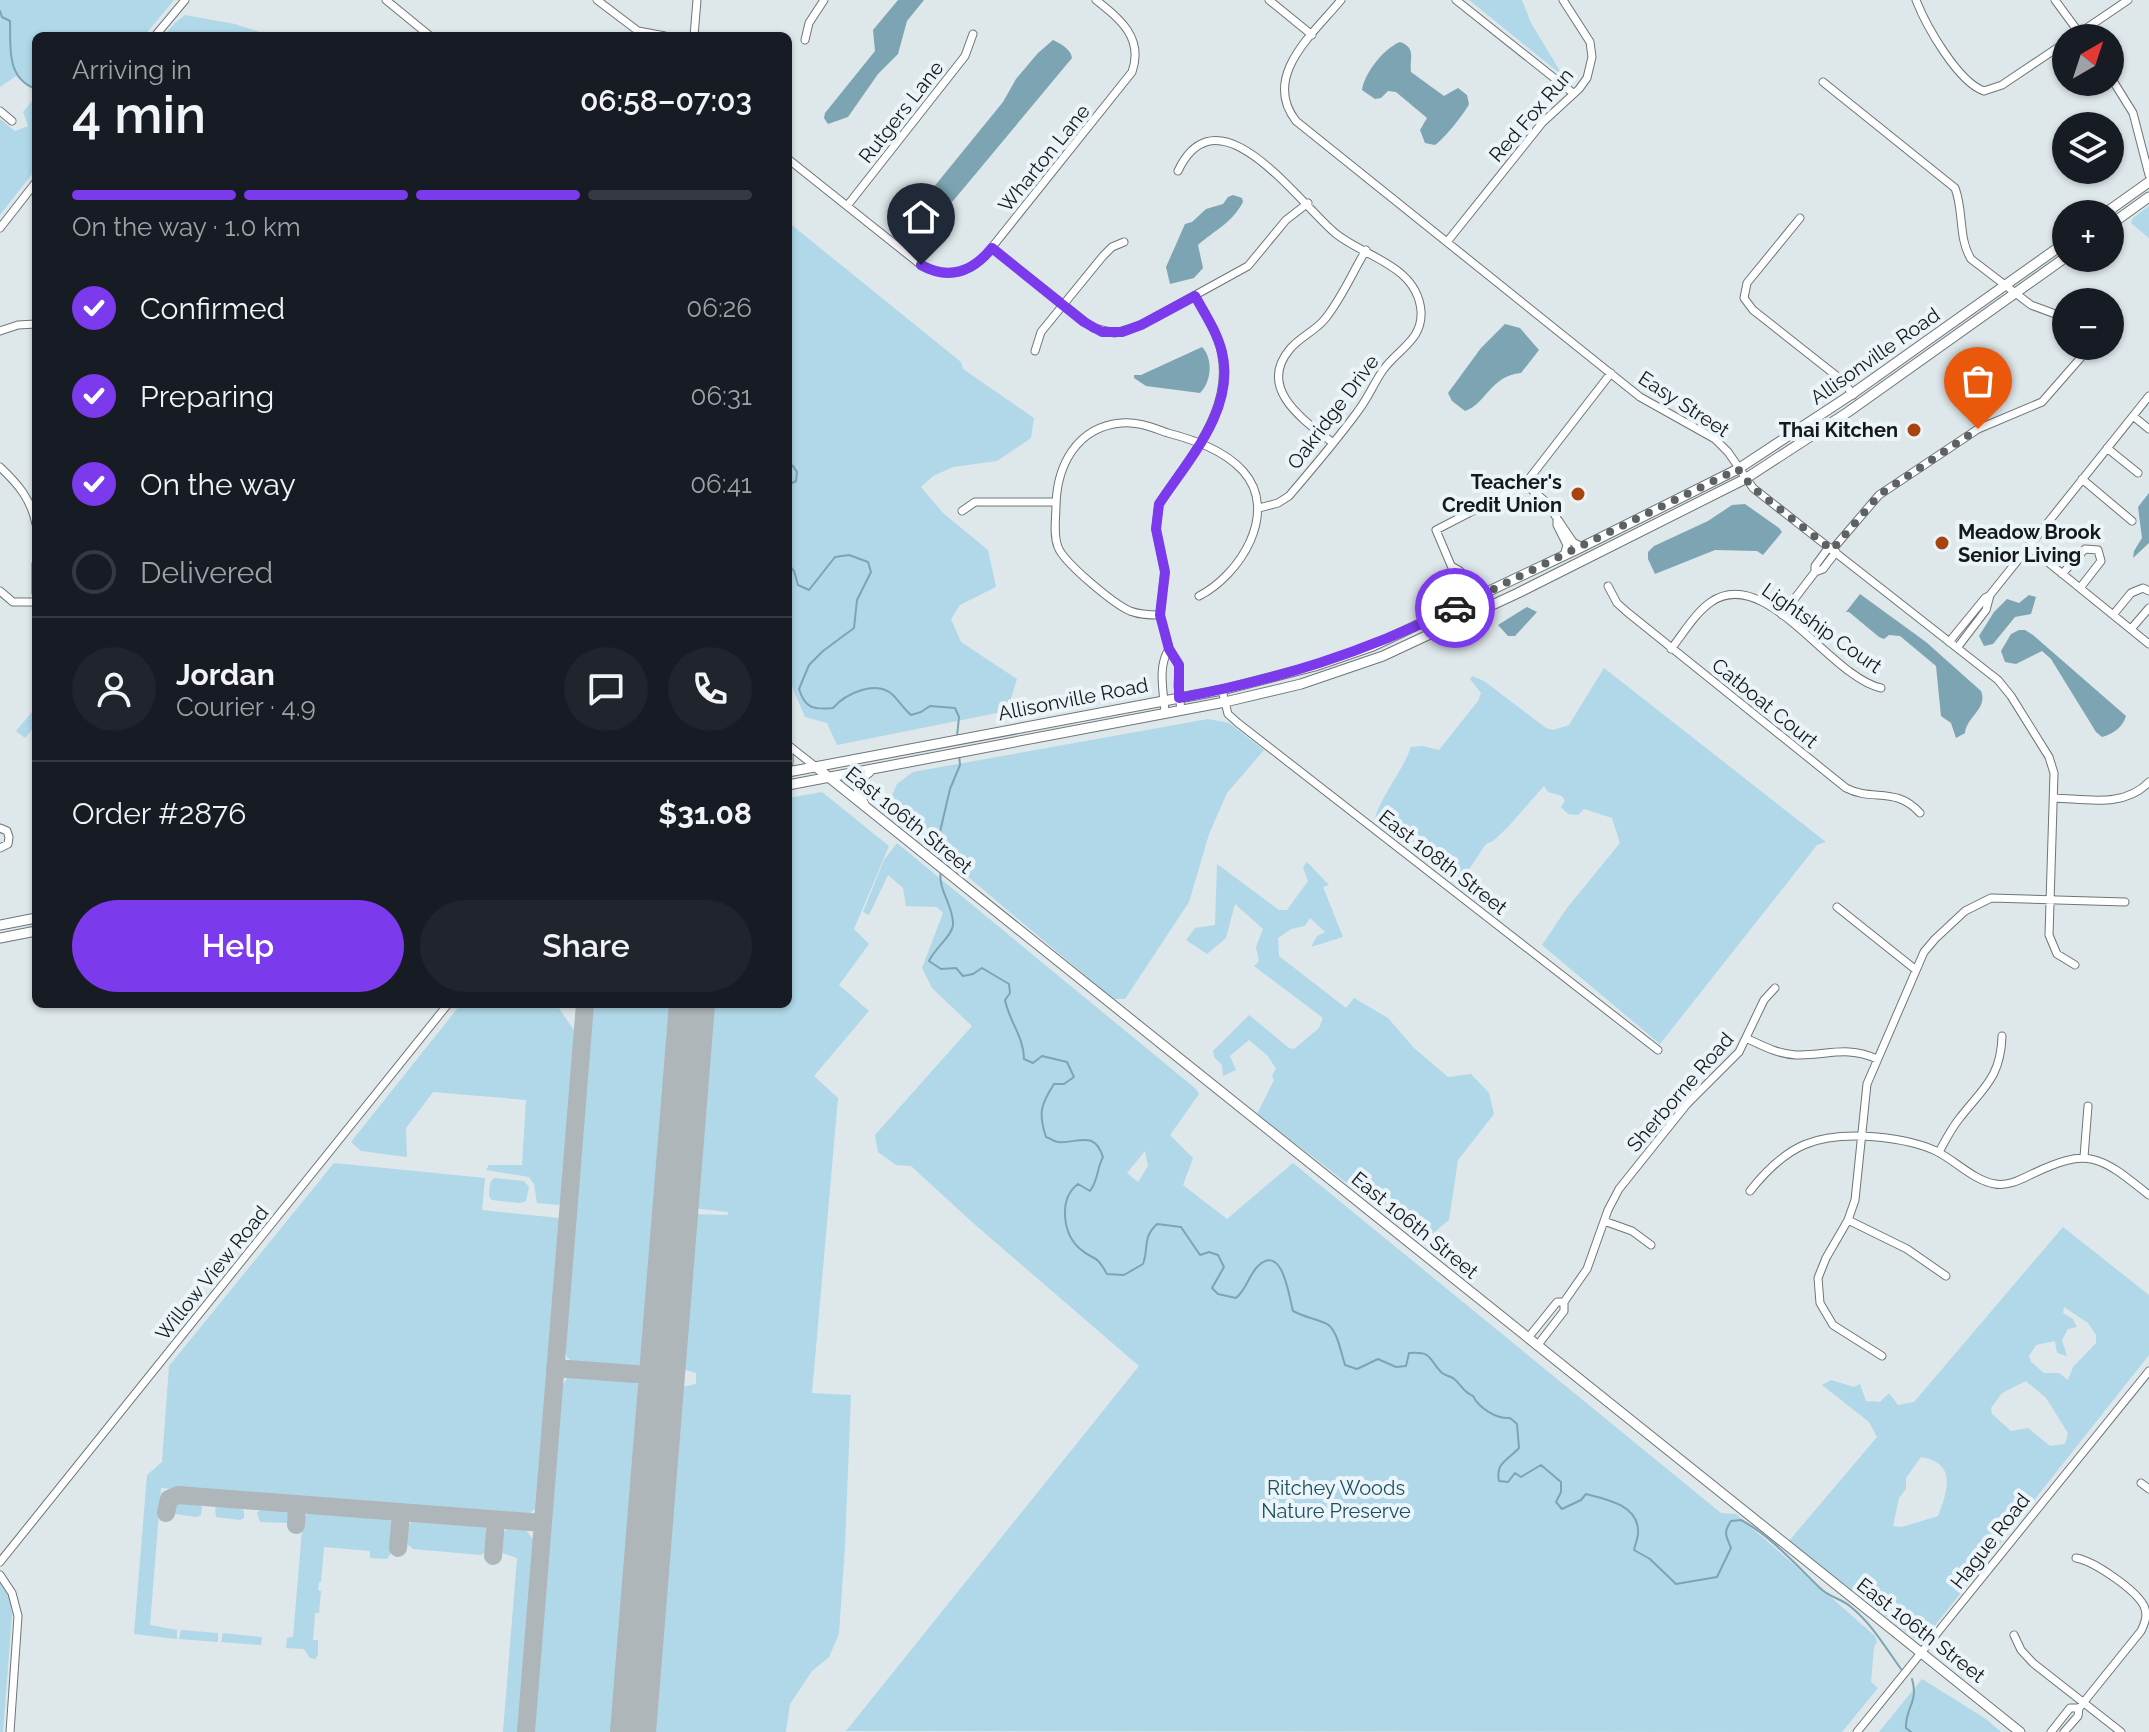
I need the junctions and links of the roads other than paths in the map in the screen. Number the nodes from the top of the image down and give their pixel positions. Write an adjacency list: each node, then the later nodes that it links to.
1 (185, 0): 16 (street)
2 (386, 0): 17 (street)
3 (597, 0): 18 (street)
4 (697, 0): 19 (street)
5 (824, 0): 22 (street)
6 (1096, 0): 43 (street, Wharton Lane)
7 (1269, 0): 21 (street)
8 (1341, 0): 21 (street)
9 (1456, 0): 25 (street)
10 (1563, 0): 25 (street, Red Fox Run)
11 (1916, 0): 23 (street)
12 (2055, 0): 14 (street)
13 (2128, 0): 15 (street)
14 (2073, 24)
15 (2096, 24)
16 (158, 32)
17 (425, 32)
18 (643, 32)
19 (694, 32)
20 (973, 34): 37 (street, Rutgers Lane)
21 (1312, 35): 42 (street, Easy Street)
22 (805, 40)
23 (2052, 52)
24 (1823, 82): 47 (street)
25 (1573, 93): 42 (street, Red Fox Run)
26 (2122, 96): 31 (street)
27 (0, 111): 28 (street)
28 (12, 121)
29 (792, 162): 37 (street)
30 (1178, 171): 36 (street, Oakridge Drive)
31 (2149, 175)
32 (2149, 182): 35 (main road)
33 (32, 187): 40 (street)
34 (2149, 197): 38 (main road)
35 (2124, 200)
36 (1308, 203): 44 (street, Oakridge Drive); 48 (street)
37 (847, 206): 43 (street, Wharton Lane)
38 (2124, 215)
39 (1800, 218): 56 (street)
40 (0, 228)
41 (1124, 242): 49 (street)
42 (1447, 242): 55 (street, Easy Street)
43 (992, 248): 49 (street)
44 (1366, 250): 62 (street); 62 (street, Oakridge Drive)
45 (2052, 254): 47 (main road, Allisonville Road)
46 (2052, 265): 47 (main road, Allisonville Road)
47 (2011, 290): 50 (street); 56 (main road, Allisonville Road); 58 (main road, Allisonville Road)
48 (1195, 296): 49 (street); 61 (street)
49 (1063, 305): 53 (street)
50 (2052, 313)
51 (32, 324): 52 (street)
52 (0, 331)
53 (1035, 351)
54 (2079, 360): 78 (street)
55 (1611, 373): 65 (street, Easy Street); 69 (street)
56 (1852, 394): 58 (street); 65 (main road, Allisonville Road)
57 (2149, 396): 59 (street)
58 (1859, 404): 67 (main road, Allisonville Road)
59 (2133, 416): 60 (street); 63 (street)
60 (2149, 429)
61 (1200, 442): 70 (street); 71 (street); 91 (street)
62 (1333, 443): 71 (street, Oakridge Drive)
63 (2107, 448): 66 (street); 68 (street)
64 (0, 467): 73 (street)
65 (1738, 469): 67 (street, Easy Street); 77 (main road, Allisonville Road)
66 (2138, 473)
67 (1745, 479): 78 (street, Easy Street); 90 (main road, Allisonville Road)
68 (2082, 479): 75 (street); 76 (street)
69 (1525, 484): 74 (street); 87 (street)
70 (1056, 502): 72 (street); 91 (street)
71 (1259, 508): 86 (street)
72 (962, 511)
73 (32, 513)
74 (1557, 518): 77 (street); 79 (street)
75 (2132, 521)
76 (2028, 546): 80 (street); 85 (street)
77 (1582, 547): 79 (main road, Allisonville Road)
78 (1832, 550): 93 (street); 96 (street, Easy Street)
79 (1564, 556): 87 (main road, Allisonville Road)
80 (2062, 574): 82 (street); 82 (street)
81 (1608, 586): 100 (street, Catboat Court)
82 (2080, 588): 94 (street)
83 (0, 591): 88 (street)
84 (2149, 591): 94 (street)
85 (1990, 595): 96 (street); 98 (street)
86 (1199, 596)
87 (1471, 600): 90 (street); 92 (street); 102 (main road, Allisonville Road)
88 (32, 602)
89 (2149, 608): 95 (street)
90 (1482, 610): 92 (main road, Allisonville Road)
91 (1160, 615): 99 (street)
92 (1472, 615): 105 (main road, Allisonville Road)
93 (1782, 615): 100 (street, Lightship Court); 101 (street, Lightship Court)
94 (2113, 615): 95 (street)
95 (2131, 629): 97 (street)
96 (1949, 642): 98 (street, Easy Street)
97 (2149, 644)
98 (1957, 648): 115 (street, Easy Street)
99 (1169, 649): 103 (street); 104 (street)
100 (1671, 649): 117 (street, Catboat Court)
101 (1881, 688)
102 (1222, 690): 103 (main road, Allisonville Road); 105 (street, East 108th Street)
103 (1179, 698): 104 (main road, Allisonville Road); 106 (street)
104 (1164, 700): 107 (street); 109 (main road, Allisonville Road)
105 (1225, 702): 106 (main road, Allisonville Road); 133 (street, East 108th Street)
106 (1181, 710): 107 (main road, Allisonville Road)
107 (1165, 713): 110 (main road, Allisonville Road)
108 (792, 750): 109 (street, East 106th Street)
109 (816, 767): 111 (main road, Allisonville Road); 112 (main road, East 106th Street)
110 (874, 769): 112 (main road, Allisonville Road); 116 (main road)
111 (792, 771)
112 (828, 778): 114 (main road, Allisonville Road); 116 (main road, East 106th Street)
113 (2149, 782): 115 (street)
114 (792, 784)
115 (2054, 798): 120 (street, Easy Street)
116 (866, 809): 146 (main road, East 106th Street)
117 (1920, 813)
118 (0, 828): 119 (street)
119 (0, 848)
120 (2050, 899): 121 (street); 127 (street, Easy Street); 128 (street)
121 (2125, 902)
122 (1837, 907): 128 (street)
123 (32, 919): 124 (main road)
124 (0, 925)
125 (32, 932): 126 (main road)
126 (0, 938)
127 (2075, 965)
128 (1916, 970): 134 (street)
129 (1775, 988): 132 (street, Sherborne Road)
130 (445, 1008): 153 (street, Willow View Road)
131 (2002, 1036): 137 (street)
132 (1748, 1039): 134 (street); 142 (street, Sherborne Road)
133 (1658, 1050)
134 (1877, 1059): 136 (street)
135 (2088, 1106): 138 (street)
136 (1860, 1136): 137 (street); 139 (street); 141 (street)
137 (1939, 1152): 138 (street)
138 (2084, 1157): 140 (street)
139 (1750, 1191)
140 (2149, 1195)
141 (1848, 1220): 144 (street); 148 (street)
142 (1604, 1221): 143 (street); 145 (street, Sherborne Road)
143 (1651, 1245)
144 (1946, 1276)
145 (1564, 1302): 146 (street, Sherborne Road); 147 (street, Sherborne Road)
146 (1528, 1338): 147 (main road, East 106th Street)
147 (1537, 1346): 156 (main road, East 106th Street)
148 (1882, 1356)
149 (2149, 1371): 156 (street, Hague Road)
150 (2141, 1483): 151 (street)
151 (2149, 1489)
152 (2076, 1558): 157 (street)
153 (0, 1562)
154 (0, 1575): 158 (street)
155 (2014, 1635): 157 (street)
156 (1922, 1654): 159 (street, Hague Road); 160 (main road, East 106th Street)
157 (2081, 1705): 161 (street); 162 (street); 163 (street)
158 (10, 1732)
159 (1857, 1732)
160 (2020, 1732)
161 (2051, 1732)
162 (2064, 1732)
163 (2121, 1732)

